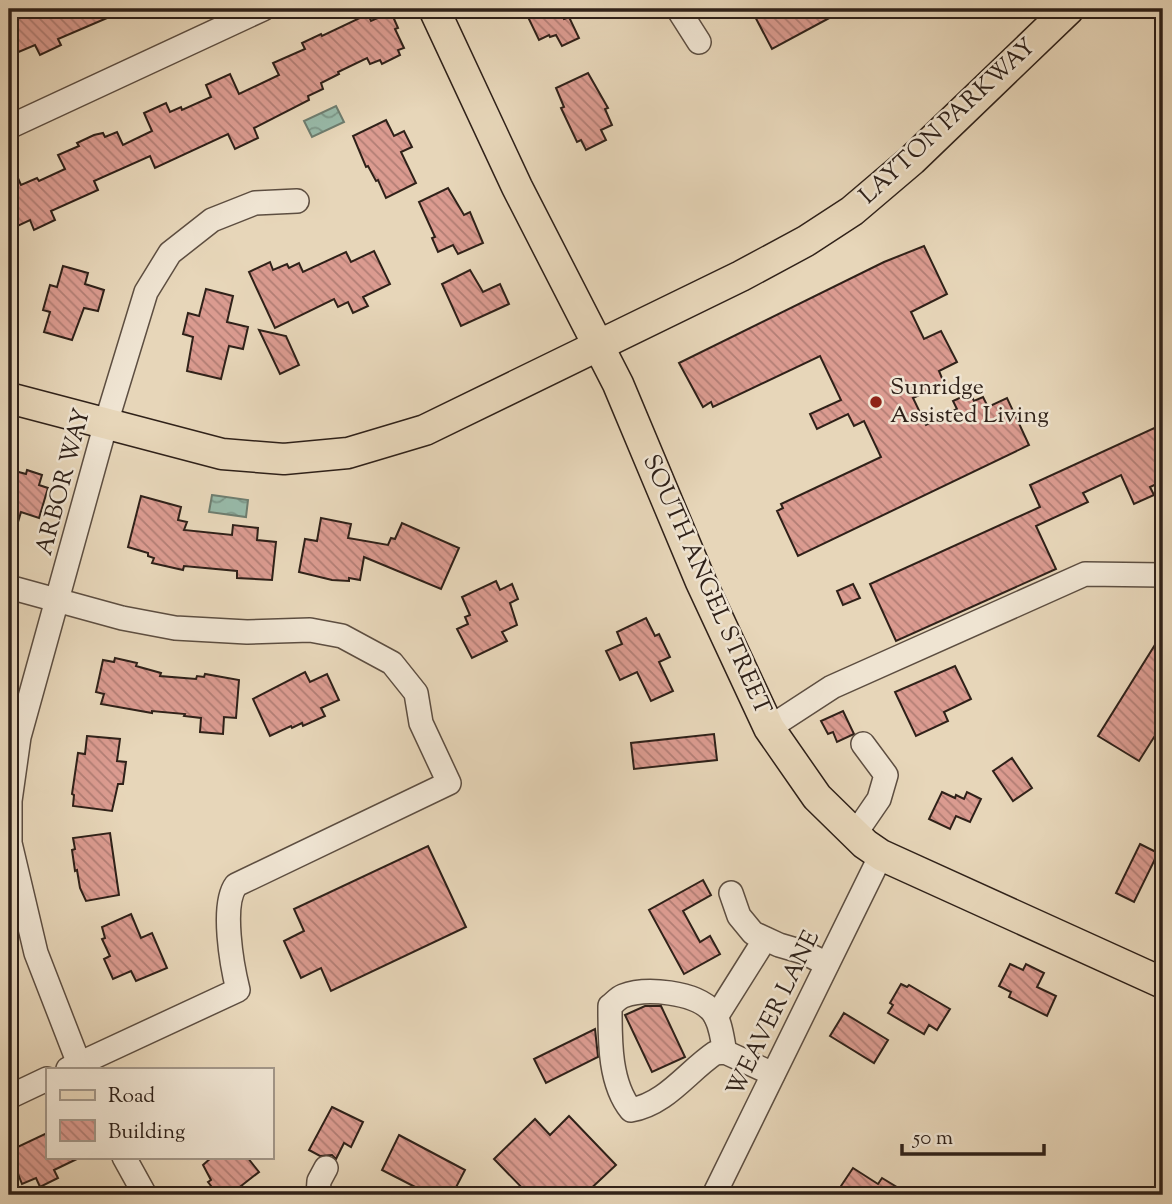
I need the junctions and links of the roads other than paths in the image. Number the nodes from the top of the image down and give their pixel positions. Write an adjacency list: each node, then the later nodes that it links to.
1 (264, 9): 6 (street)
2 (434, 9): 8 (main road, SOUTH ANGEL STREET)
3 (678, 9): 5 (street)
4 (1069, 9): 8 (main road, LAYTON PARKWAY)
5 (699, 42)
6 (9, 127)
7 (297, 201): 10 (street, ARBOR WAY)
8 (598, 346): 10 (main road, LAYTON PARKWAY); 14 (main road, SOUTH ANGEL STREET)
9 (9, 398): 10 (main road, LAYTON PARKWAY)
10 (106, 424): 13 (street, ARBOR WAY)
11 (1163, 575): 14 (street)
12 (9, 587): 13 (street)
13 (58, 600): 17 (street, ARBOR WAY); 25 (street)
14 (769, 728): 16 (main road, SOUTH ANGEL STREET)
15 (863, 744): 16 (street)
16 (855, 834): 18 (main road, SOUTH ANGEL STREET)
17 (9, 843): 25 (street, ARBOR WAY)
18 (881, 855): 21 (street, WEAVER LANE); 22 (main road, SOUTH ANGEL STREET)
19 (731, 893): 20 (street)
20 (765, 939): 21 (street); 23 (street)
21 (827, 964): 26 (street, WEAVER LANE)
22 (1163, 983)
23 (716, 1017): 24 (street); 24 (street)
24 (725, 1052): 26 (street)
25 (76, 1068)
26 (774, 1074): 33 (street, WEAVER LANE)
27 (46, 1079): 28 (street)
28 (9, 1097)
29 (125, 1158): 31 (street)
30 (326, 1168): 32 (street)
31 (145, 1195)
32 (318, 1195)
33 (714, 1195)

